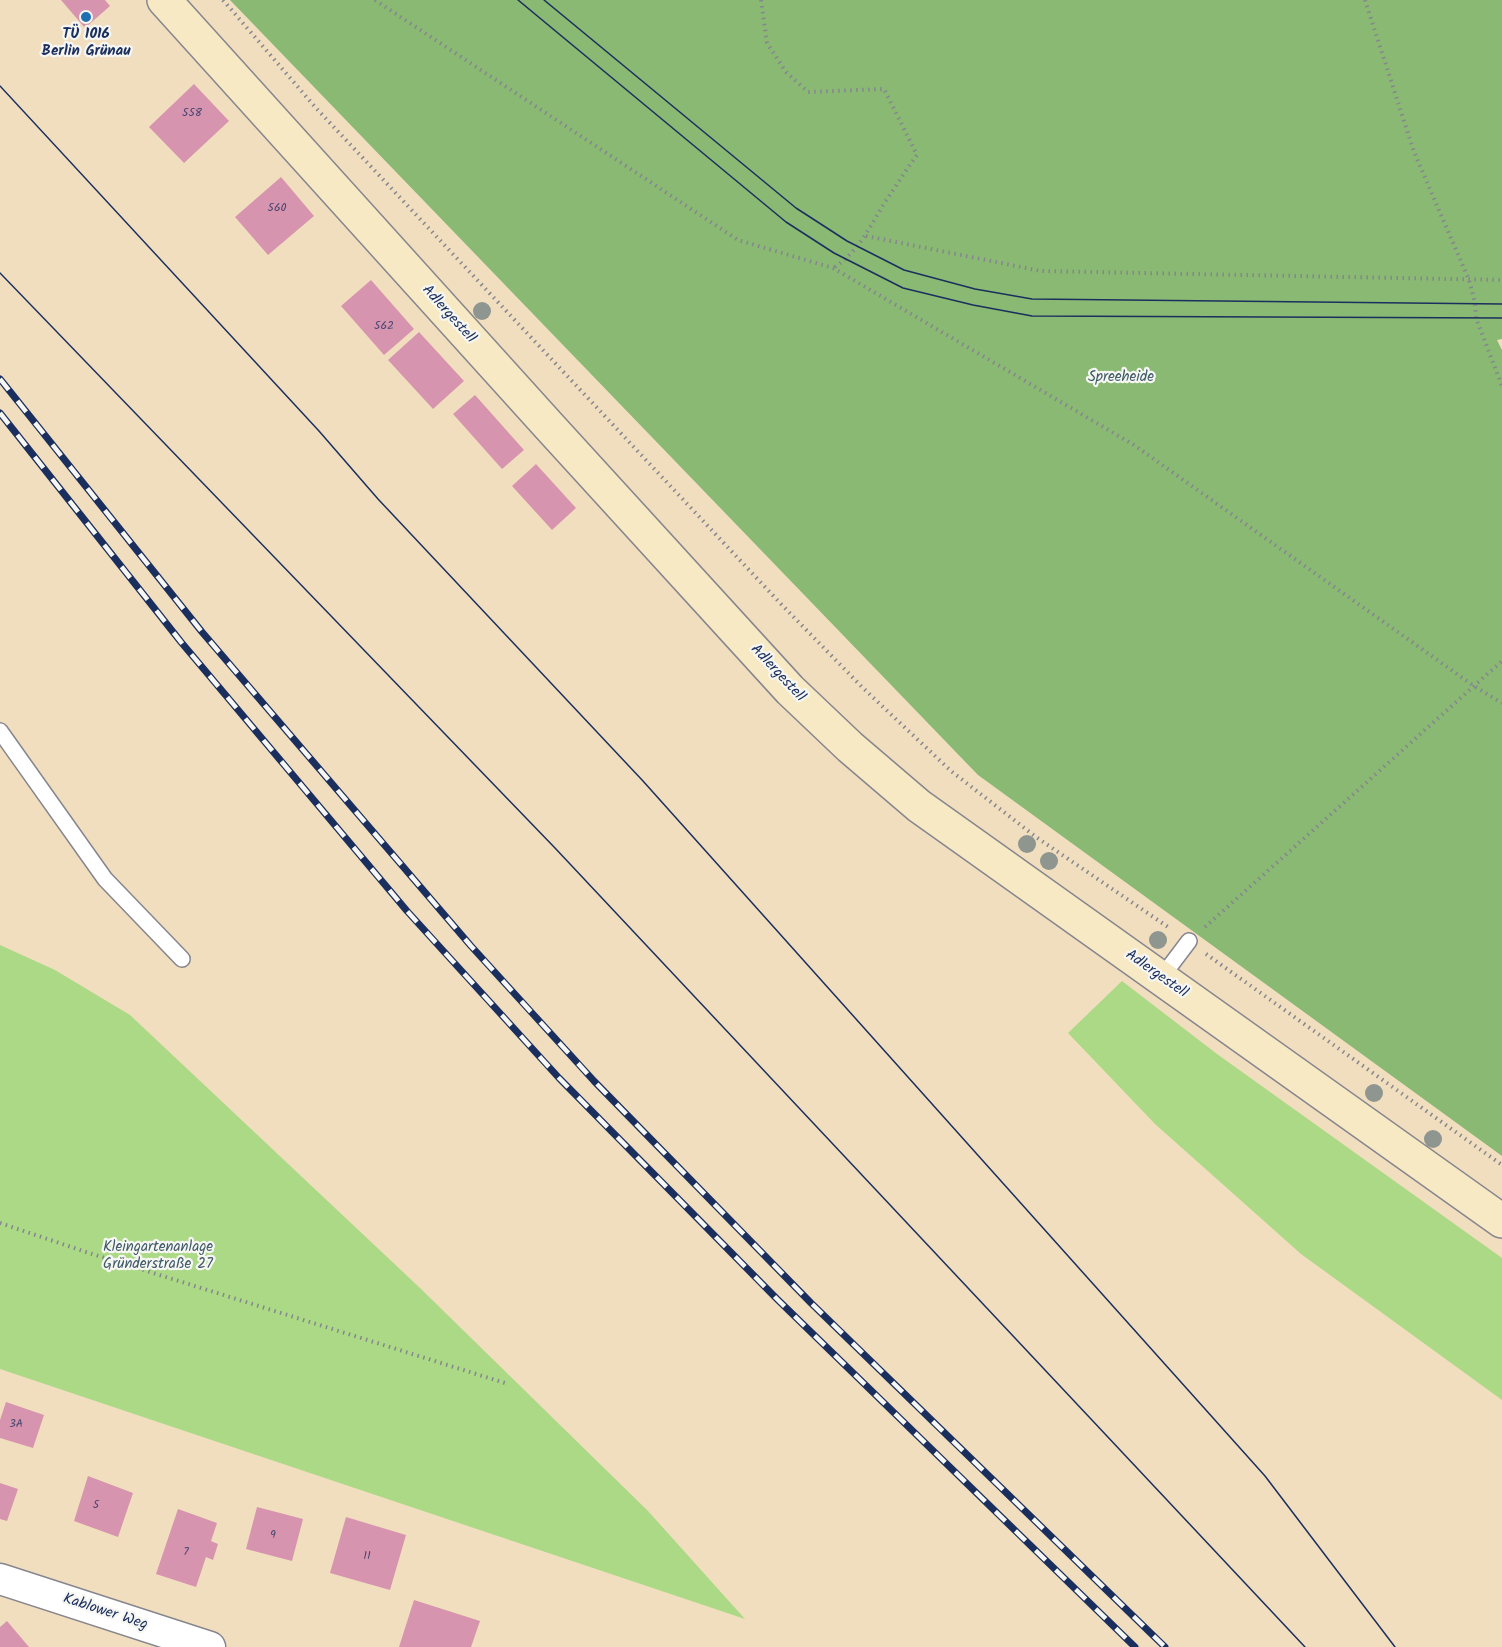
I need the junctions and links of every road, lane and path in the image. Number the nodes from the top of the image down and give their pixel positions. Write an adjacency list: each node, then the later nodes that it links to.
1 (164, 0): 17 (main road, Adlergestell)
2 (223, 0): 15 (path)
3 (375, 0): 7 (path)
4 (761, 0): 6 (path)
5 (1365, 0): 8 (path)
6 (866, 236): 7 (path); 8 (path)
7 (833, 268): 12 (path)
8 (1469, 280): 9 (path); 10 (path)
9 (1502, 280)
10 (1502, 386)
11 (1502, 661): 12 (path)
12 (1474, 686): 13 (path); 15 (path)
13 (1502, 703)
14 (0, 731): 16 (lane)
15 (1189, 941): 17 (lane); 18 (path)
16 (182, 959)
17 (1161, 978): 19 (main road, Adlergestell)
18 (1502, 1165)
19 (1502, 1221)
20 (0, 1223): 21 (path)
21 (505, 1383)
22 (0, 1579): 23 (street, Kablower Weg)
23 (210, 1647)

